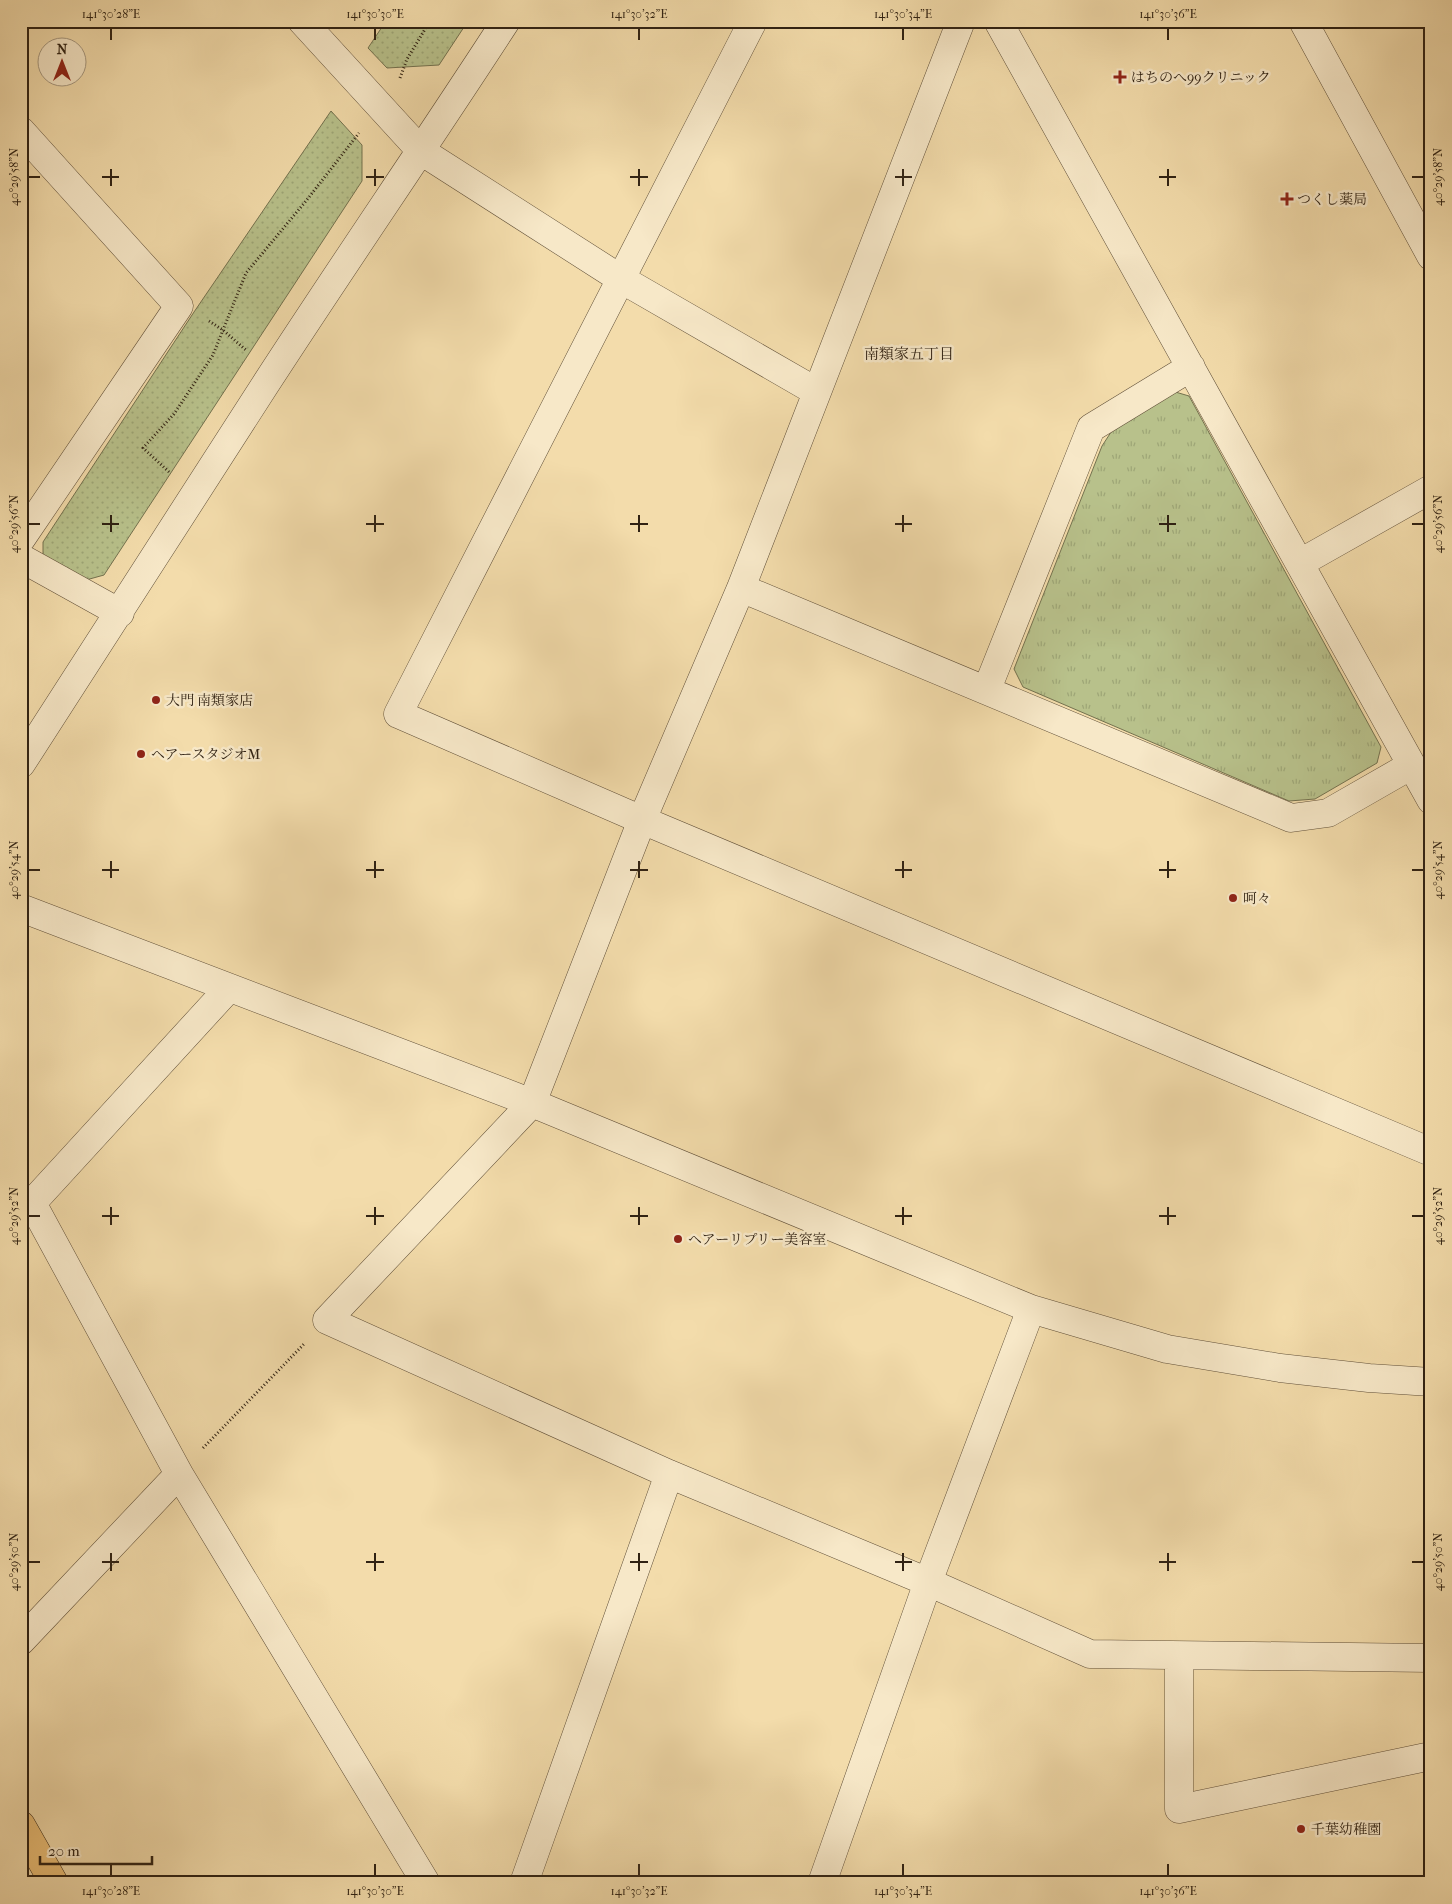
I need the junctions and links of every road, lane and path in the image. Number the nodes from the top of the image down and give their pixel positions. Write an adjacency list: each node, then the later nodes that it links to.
1 (302, 21): 11 (street)
2 (430, 21): 8 (path)
3 (506, 21): 11 (street)
4 (753, 21): 13 (street)
5 (961, 21): 18 (street)
6 (998, 21): 17 (street)
7 (1303, 21): 12 (street)
8 (398, 83)
9 (21, 131): 14 (street)
10 (361, 131): 15 (path)
11 (421, 152): 13 (street); 25 (street)
12 (1431, 256)
13 (621, 279): 18 (street); 30 (street)
14 (179, 306): 15 (path); 21 (street)
15 (223, 330): 16 (path); 19 (path)
16 (248, 353)
17 (1191, 367): 23 (street); 26 (street)
18 (817, 392): 24 (street)
19 (170, 472)
20 (1431, 489): 23 (street)
21 (21, 539)
22 (21, 558): 25 (street)
23 (1300, 563): 28 (street)
24 (741, 588): 26 (street); 30 (street)
25 (120, 612): 27 (street)
26 (987, 689): 28 (street)
27 (21, 764)
28 (1410, 766): 29 (street)
29 (1431, 800)
30 (642, 820): 33 (street); 34 (street)
31 (21, 908): 32 (street)
32 (229, 988): 33 (street); 38 (street)
33 (532, 1103): 35 (street); 36 (street)
34 (1431, 1152)
35 (1031, 1308): 37 (street); 40 (street)
36 (327, 1320): 38 (path); 39 (street)
37 (1431, 1382)
38 (179, 1474): 41 (street); 47 (street)
39 (669, 1474): 40 (street); 48 (street)
40 (928, 1582): 43 (street); 49 (street)
41 (21, 1641)
42 (1180, 1656): 44 (street)
43 (1431, 1658)
44 (1431, 1756)
45 (21, 1826): 46 (main road)
46 (54, 1883)
47 (426, 1883)
48 (524, 1883)
49 (822, 1883)

